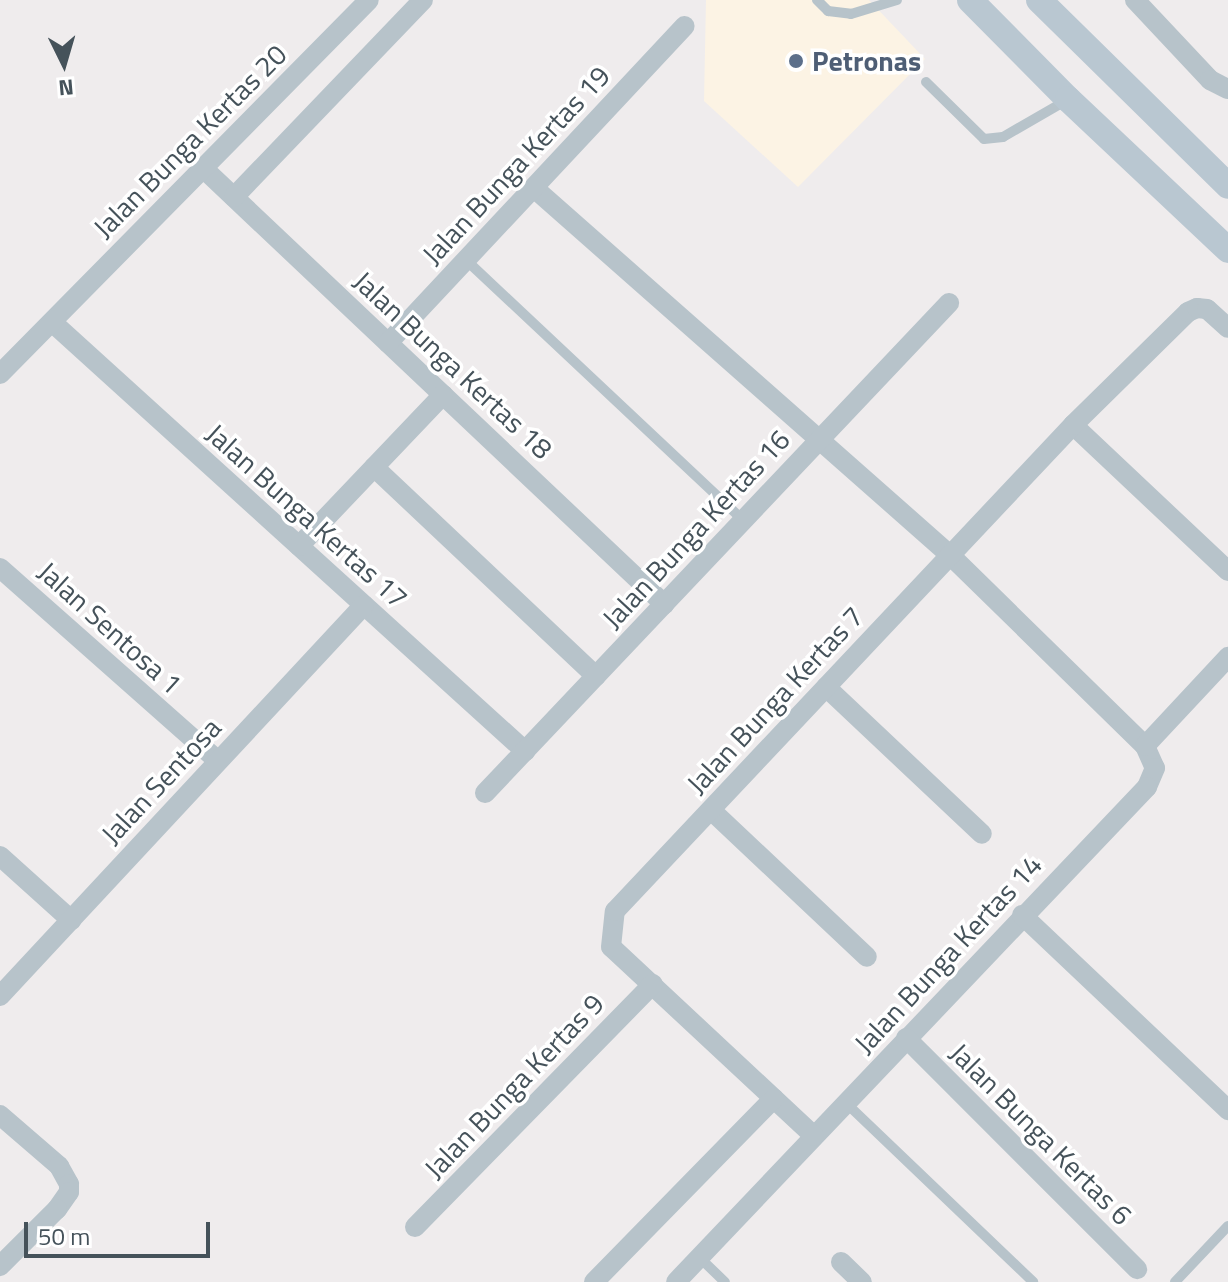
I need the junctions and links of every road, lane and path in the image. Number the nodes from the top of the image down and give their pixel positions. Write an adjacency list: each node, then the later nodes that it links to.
1 (423, 0): 15 (street)
2 (817, 0): 3 (lane)
3 (897, 0)
4 (970, 0): 11 (main road)
5 (1039, 0): 13 (main road)
6 (1135, 0): 10 (street)
7 (363, 2): 12 (street, Jalan Bunga Kertas 20)
8 (685, 26): 14 (street, Jalan Bunga Kertas 19)
9 (926, 82): 11 (lane)
10 (1226, 89)
11 (1068, 99): 16 (main road)
12 (203, 168): 15 (street, Jalan Bunga Kertas 18); 19 (street, Jalan Bunga Kertas 20)
13 (1228, 186)
14 (534, 188): 17 (street, Jalan Bunga Kertas 19); 25 (street)
15 (234, 197): 21 (street, Jalan Bunga Kertas 18)
16 (1228, 250)
17 (466, 260): 21 (street, Jalan Bunga Kertas 19); 27 (lane)
18 (949, 303): 25 (street, Jalan Bunga Kertas 16)
19 (52, 322): 22 (street, Jalan Bunga Kertas 20); 28 (street, Jalan Bunga Kertas 17)
20 (1228, 328): 24 (street, Jalan Bunga Kertas 7)
21 (388, 343): 23 (street, Jalan Bunga Kertas 18)
22 (0, 374)
23 (443, 395): 26 (street); 32 (street, Jalan Bunga Kertas 18)
24 (1073, 425): 29 (street, Jalan Bunga Kertas 7); 31 (street)
25 (819, 440): 27 (street, Jalan Bunga Kertas 16); 29 (street)
26 (374, 467): 28 (street); 35 (street)
27 (743, 520): 32 (street, Jalan Bunga Kertas 16)
28 (299, 546): 33 (street, Jalan Bunga Kertas 17)
29 (950, 555): 36 (street, Jalan Bunga Kertas 7); 37 (street)
30 (0, 568): 39 (street, Jalan Sentosa 1)
31 (1228, 571)
32 (664, 604): 35 (street, Jalan Bunga Kertas 16)
33 (364, 605): 38 (street, Jalan Bunga Kertas 17); 39 (street, Jalan Sentosa)
34 (1228, 657): 37 (street)
35 (596, 676): 38 (street, Jalan Bunga Kertas 16)
36 (826, 687): 41 (street, Jalan Bunga Kertas 7); 42 (street)
37 (1145, 746): 44 (street, Jalan Bunga Kertas 14)
38 (525, 751): 40 (street, Jalan Bunga Kertas 16)
39 (218, 761): 45 (street, Jalan Sentosa)
40 (485, 793)
41 (711, 810): 46 (street); 47 (street, Jalan Bunga Kertas 7)
42 (982, 834)
43 (0, 856): 45 (street)
44 (1022, 915): 49 (street, Jalan Bunga Kertas 14); 52 (street)
45 (71, 920): 48 (street, Jalan Sentosa)
46 (867, 957)
47 (653, 984): 50 (street, Jalan Bunga Kertas 7); 56 (street, Jalan Bunga Kertas 9)
48 (0, 996)
49 (906, 1038): 51 (street, Jalan Bunga Kertas 14); 60 (street, Jalan Bunga Kertas 6)
50 (774, 1098): 54 (street, Jalan Bunga Kertas 7); 61 (street)
51 (846, 1103): 54 (street, Jalan Bunga Kertas 14); 65 (lane)
52 (1228, 1110)
53 (0, 1115): 59 (street)
54 (814, 1136): 57 (street, Jalan Bunga Kertas 14)
55 (1228, 1226): 66 (lane)
56 (415, 1227)
57 (699, 1257): 62 (street, Jalan Bunga Kertas 14); 63 (lane)
58 (841, 1262): 64 (street)
59 (0, 1266)
60 (1137, 1269)
61 (594, 1282)
62 (676, 1282)
63 (725, 1282)
64 (862, 1282)
65 (1033, 1282)
66 (1175, 1282)

